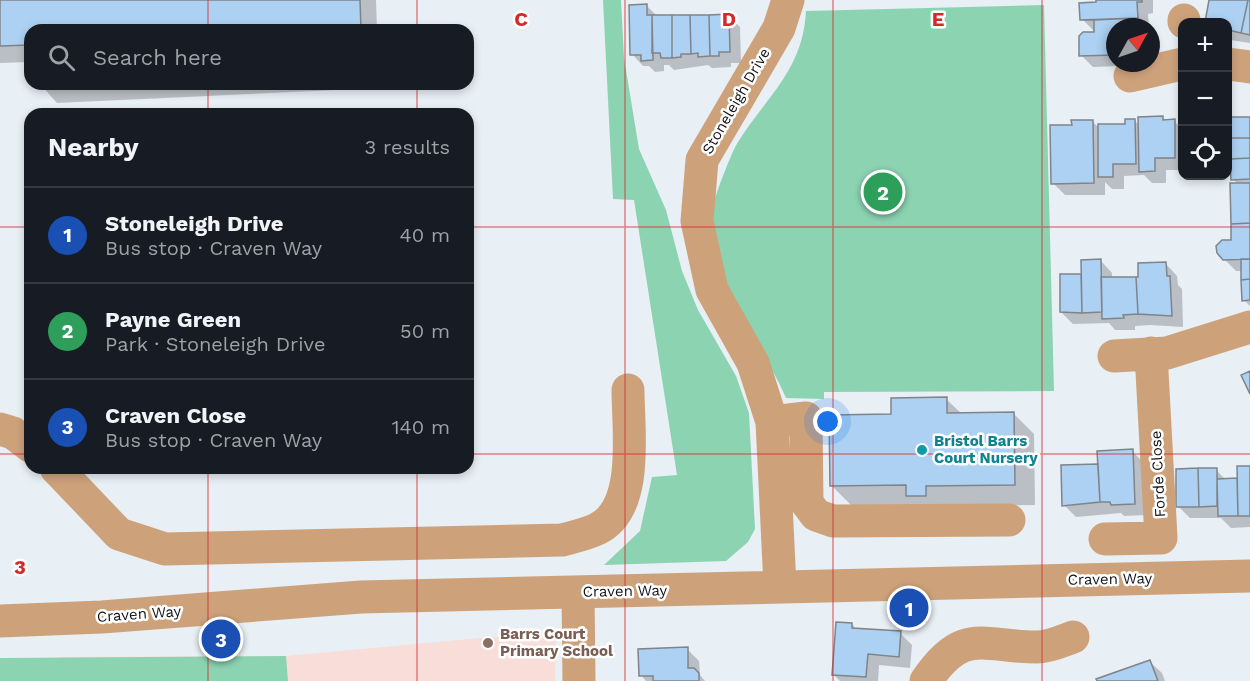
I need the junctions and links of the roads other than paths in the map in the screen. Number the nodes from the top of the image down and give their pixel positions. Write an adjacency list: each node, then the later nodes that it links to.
1 (788, 0): 10 (street, Stoneleigh Drive)
2 (1178, 65): 5 (street)
3 (1232, 65): 4 (street)
4 (1250, 67)
5 (1130, 76)
6 (1250, 327): 7 (street)
7 (1151, 353): 8 (street); 13 (street, Forde Close)
8 (1114, 356)
9 (628, 390): 11 (street)
10 (772, 423): 12 (street); 15 (street, Stoneleigh Drive)
11 (62, 474)
12 (1009, 520)
13 (1105, 539)
14 (1250, 576): 15 (street, Craven Way)
15 (780, 586): 16 (street, Craven Way)
16 (578, 592): 17 (street, Craven Way); 20 (street)
17 (0, 621)
18 (1073, 637): 19 (street)
19 (920, 679)
20 (579, 681)

